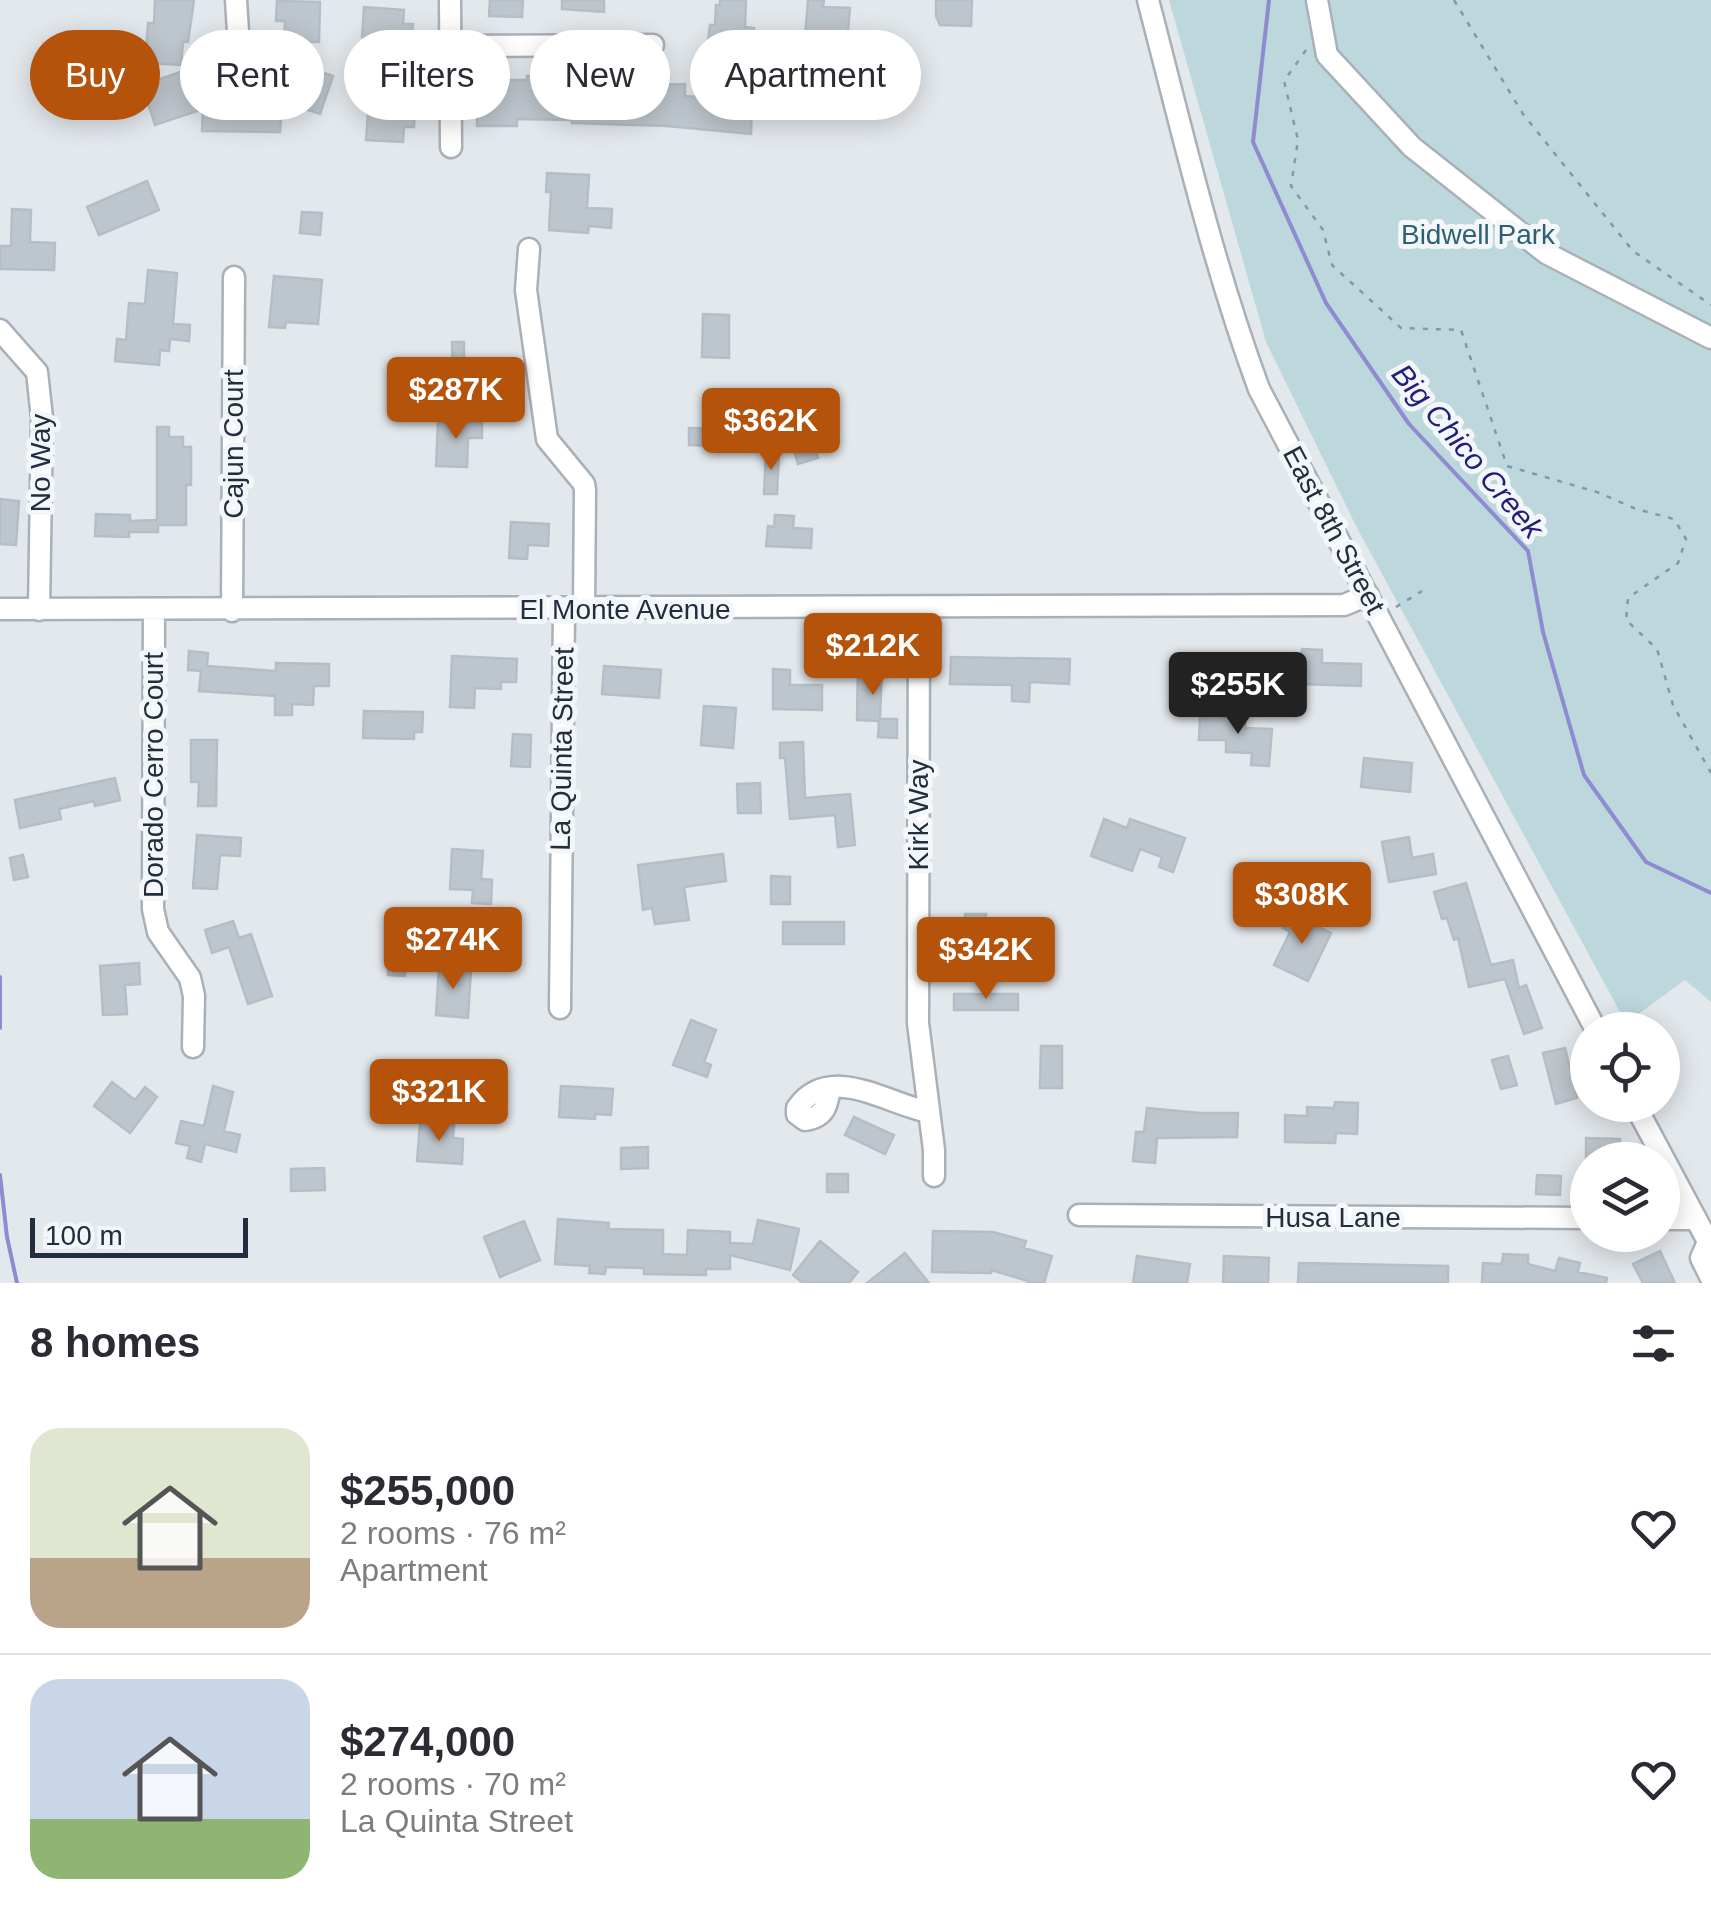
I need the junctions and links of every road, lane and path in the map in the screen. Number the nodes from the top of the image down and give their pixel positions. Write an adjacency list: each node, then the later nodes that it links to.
1 (236, 0): 6 (street)
2 (450, 0): 7 (street)
3 (1148, 0): 17 (street, East 8th Street)
4 (1317, 0): 15 (street)
5 (1454, 0): 13 (path)
6 (238, 30)
7 (451, 30)
8 (1307, 49): 25 (path)
9 (452, 120): 10 (street)
10 (452, 147)
11 (529, 249): 22 (street, La Quinta Street)
12 (234, 276): 21 (street, Cajun Court)
13 (1711, 305)
14 (0, 330): 20 (street, No Way)
15 (1711, 338)
16 (1422, 592): 23 (path)
17 (1368, 595): 18 (street, El Monte Avenue); 27 (street, East 8th Street)
18 (919, 608): 22 (street, El Monte Avenue); 30 (street, Kirk Way)
19 (0, 609): 20 (street, El Monte Avenue)
20 (39, 610): 24 (street, El Monte Avenue)
21 (232, 610): 22 (street, El Monte Avenue); 24 (street, El Monte Avenue)
22 (574, 610): 26 (street, La Quinta Street)
23 (1390, 610)
24 (154, 611): 28 (street, Dorado Cerro Court)
25 (1711, 773)
26 (560, 1008)
27 (1587, 1012)
28 (193, 1048)
29 (830, 1088): 30 (street)
30 (929, 1112): 32 (street, Kirk Way)
31 (1644, 1122): 36 (street)
32 (934, 1176)
33 (1079, 1214): 34 (street, Husa Lane)
34 (1570, 1218)
35 (1680, 1219): 36 (street)
36 (1695, 1219): 37 (street)
37 (1710, 1244): 38 (street)
38 (1711, 1278)

